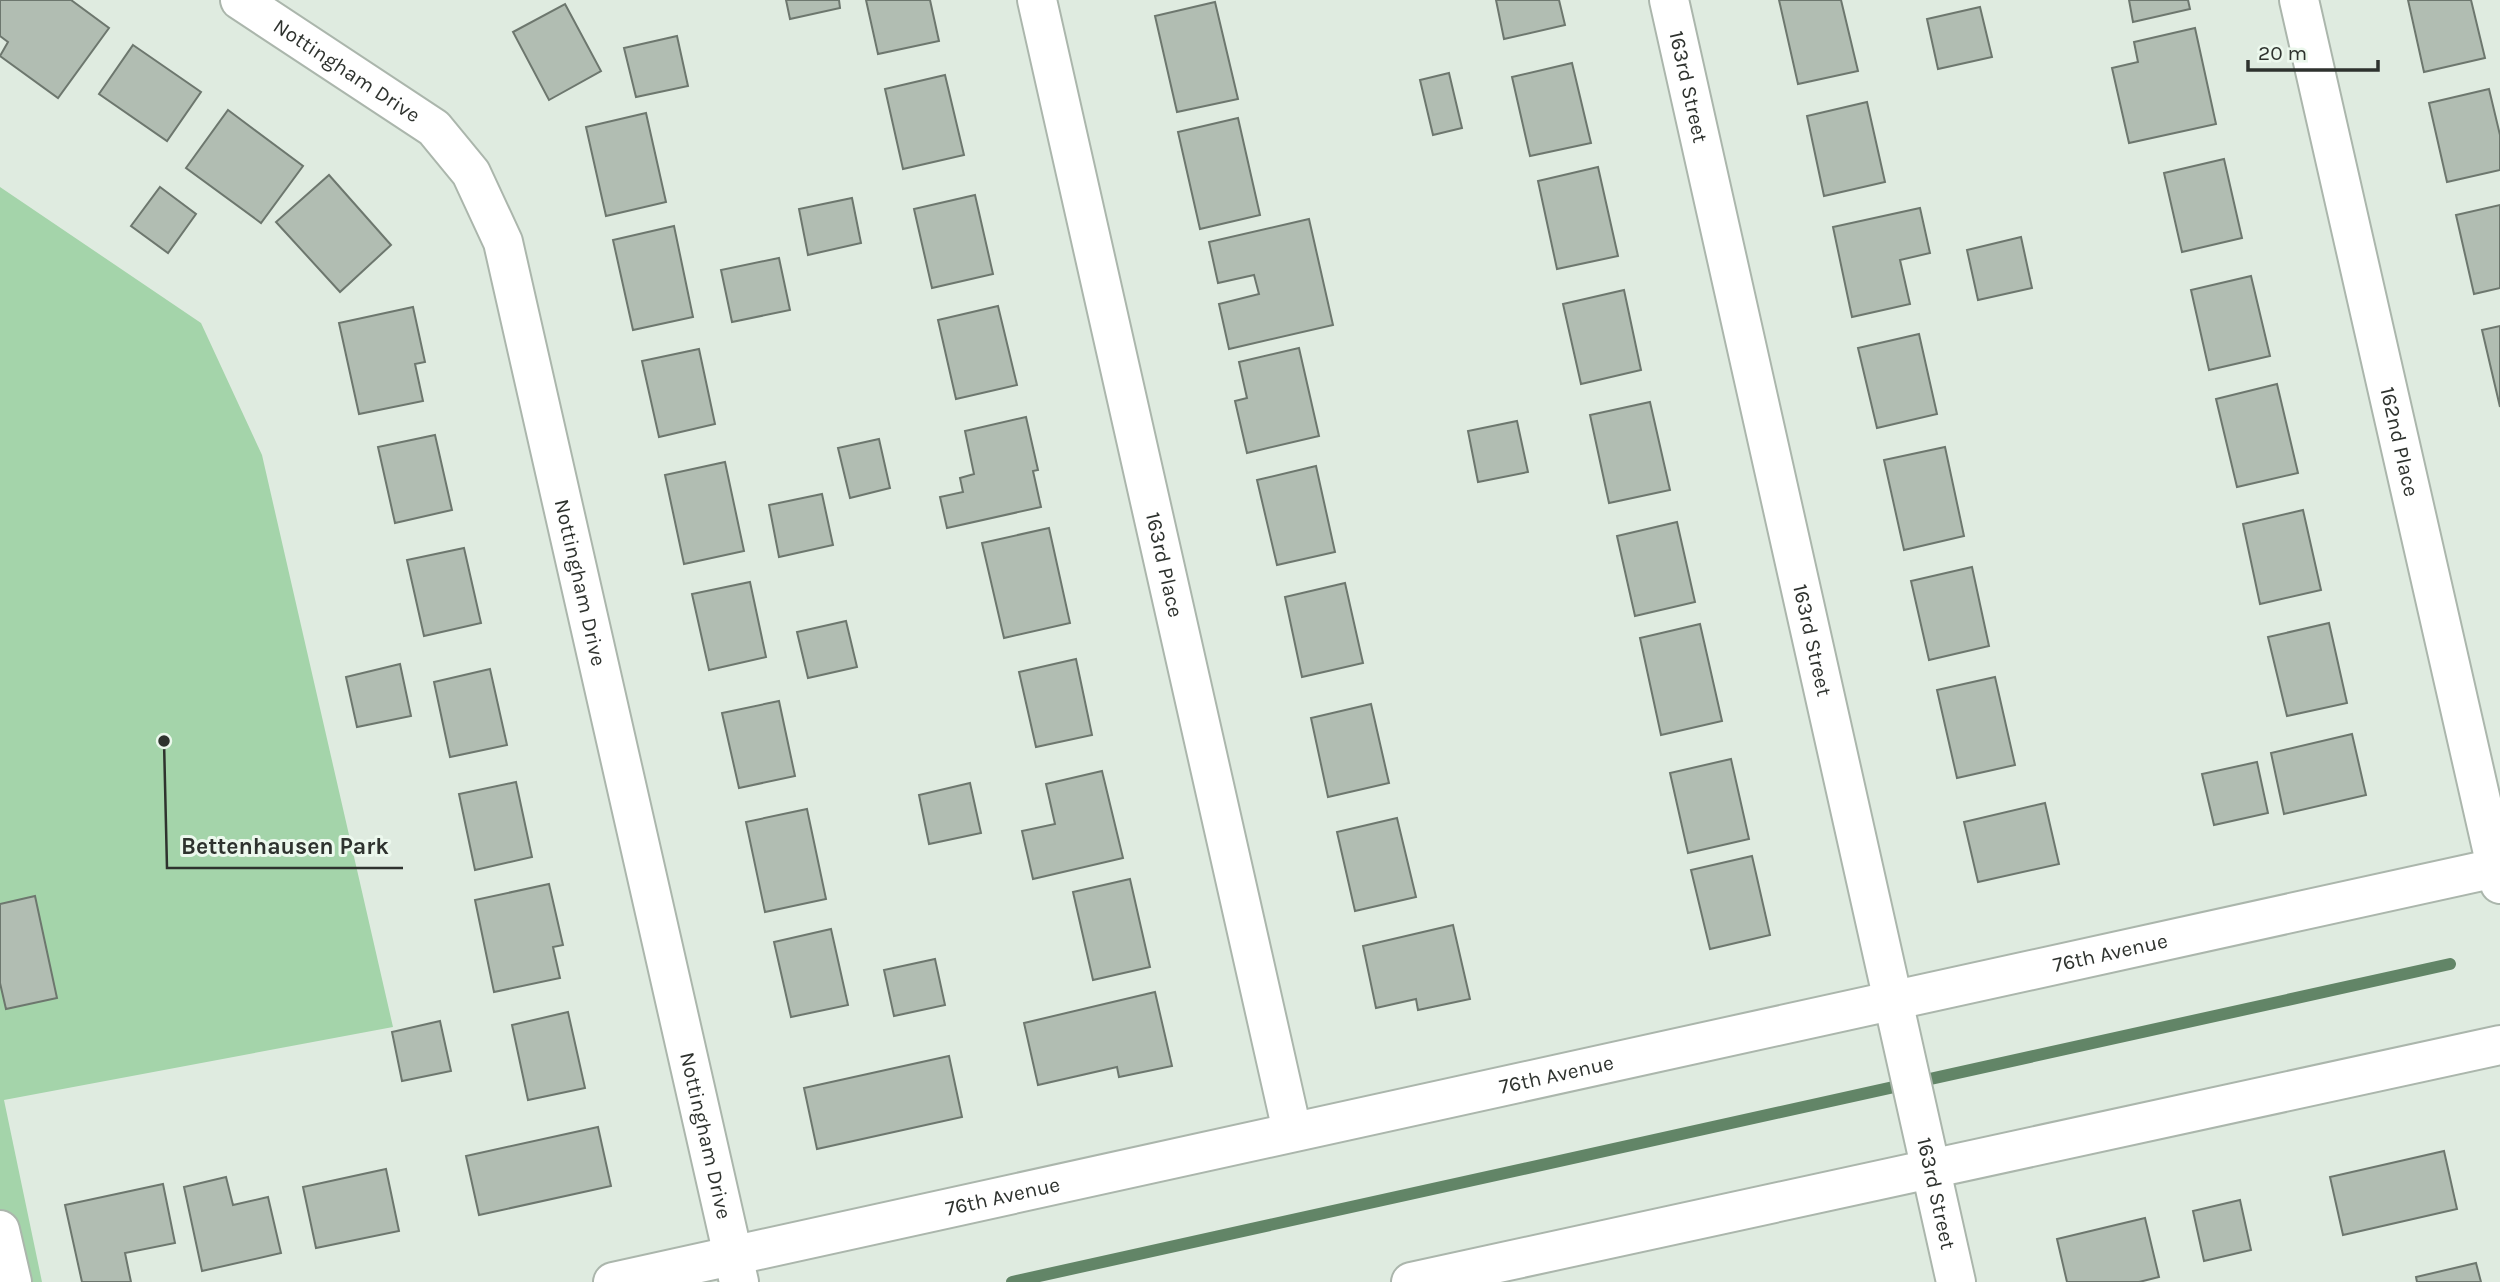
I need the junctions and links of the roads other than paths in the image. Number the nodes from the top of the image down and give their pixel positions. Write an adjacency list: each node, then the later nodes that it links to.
1 (240, 0): 11 (street, Nottingham Drive)
2 (1037, 0): 8 (street, 163rd Place)
3 (1669, 0): 6 (street, 163rd Street)
4 (2299, 0): 5 (street, 162nd Place)
5 (2499, 873): 6 (street, 76th Avenue)
6 (1894, 1002): 8 (street, 76th Avenue); 9 (street, 163rd Street)
7 (2500, 1045): 9 (street)
8 (1292, 1131): 11 (street, 76th Avenue)
9 (1931, 1171): 14 (street); 15 (street, 163rd Street)
10 (0, 1230): 12 (street)
11 (736, 1268): 13 (street, 76th Avenue)
12 (12, 1282)
13 (613, 1282)
14 (1411, 1282)
15 (1956, 1282)

